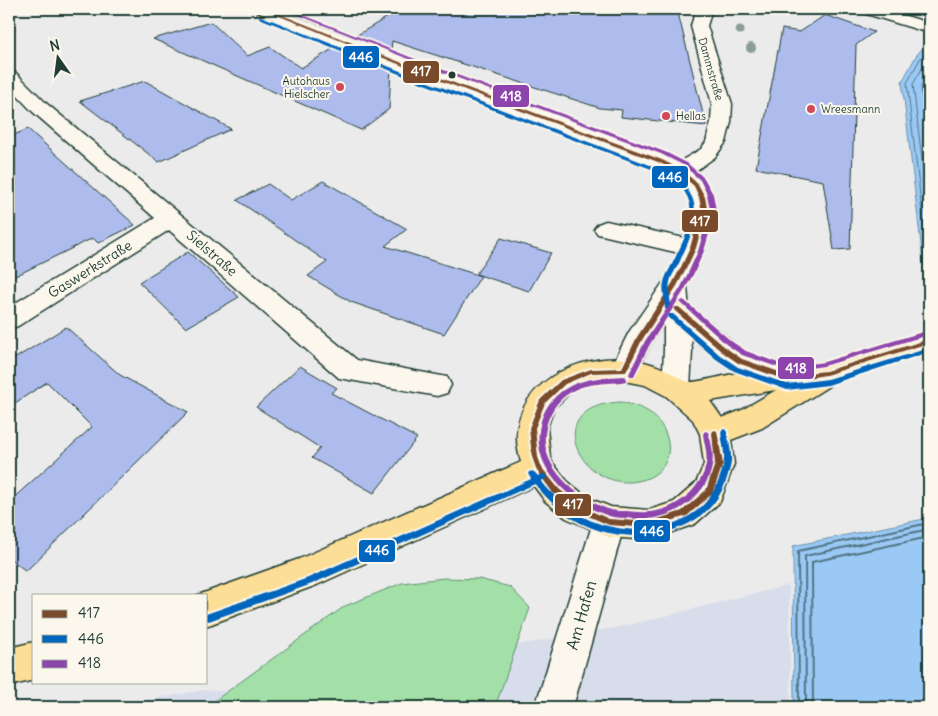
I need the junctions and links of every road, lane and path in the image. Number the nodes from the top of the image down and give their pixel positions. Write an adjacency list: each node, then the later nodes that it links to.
1 (264, 9): 6 (street)
2 (704, 9): 6 (street, Dammstraße)
3 (866, 9): 4 (street)
4 (929, 28)
5 (9, 77): 7 (street, Sielstraße)
6 (680, 172): 9 (street)
7 (171, 218): 11 (street, Gaswerkstraße); 16 (street, Sielstraße)
8 (606, 229): 9 (street)
9 (693, 248): 10 (street)
10 (676, 297): 13 (street); 15 (main road); 17 (street)
11 (9, 319)
12 (921, 344): 14 (main road)
13 (624, 370): 17 (main road); 19 (main road)
14 (826, 373): 15 (main road); 18 (main road)
15 (788, 378): 17 (main road)
16 (437, 384)
17 (681, 391): 18 (main road)
18 (715, 433): 20 (main road)
19 (539, 469): 20 (main road); 21 (main road)
20 (609, 522): 24 (street, Am Hafen)
21 (208, 608)
22 (32, 661): 23 (main road)
23 (9, 667)
24 (554, 707)

